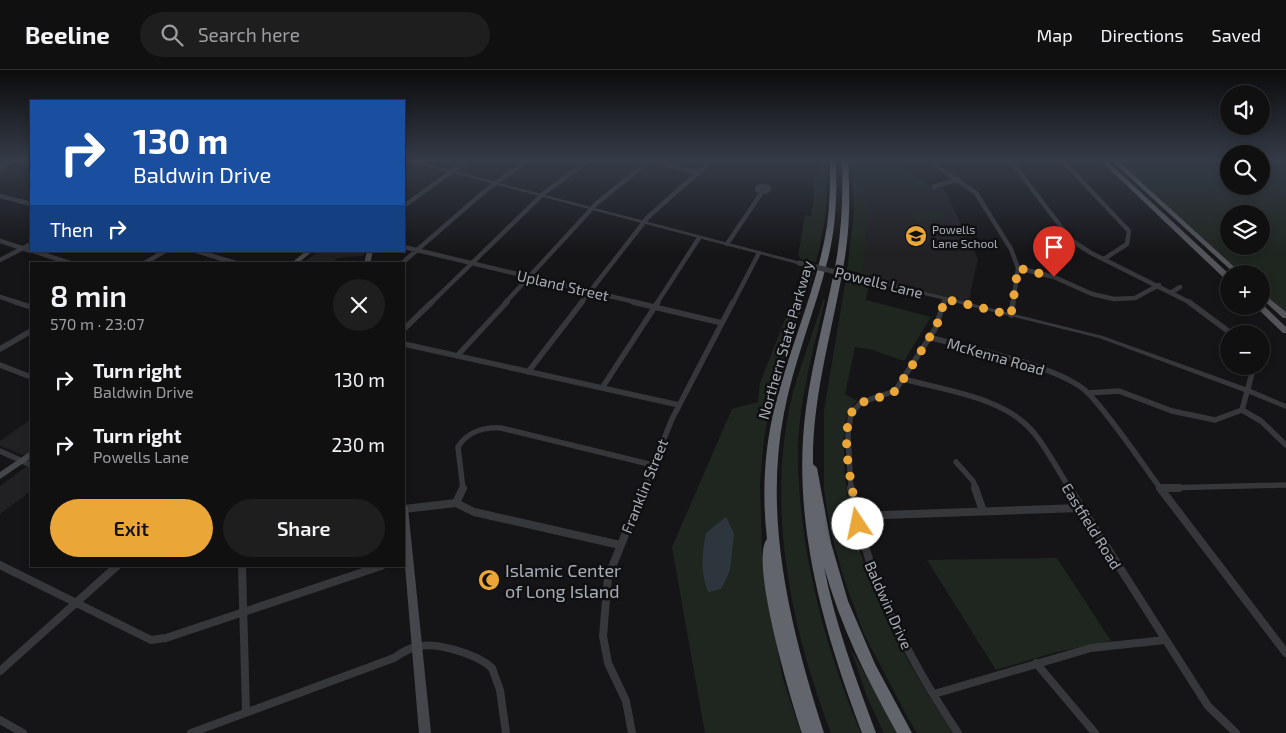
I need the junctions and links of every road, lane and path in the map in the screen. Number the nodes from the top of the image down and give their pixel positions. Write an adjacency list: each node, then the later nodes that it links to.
1 (423, 192): 18 (street)
2 (485, 192): 28 (street)
3 (525, 192): 16 (street, Powells Lane)
4 (547, 192): 16 (street)
5 (613, 192): 19 (street)
6 (678, 192): 20 (street)
7 (762, 192): 24 (street)
8 (834, 192): 94 (highway, Northern State Parkway)
9 (846, 192): 79 (highway)
10 (972, 192): 43 (street)
11 (1033, 192): 34 (street)
12 (1092, 192): 34 (street)
13 (1136, 192): 44 (main road)
14 (1147, 192): 42 (main road)
15 (0, 196): 17 (street)
16 (541, 196): 19 (street, Powells Lane); 41 (street)
17 (30, 204)
18 (405, 205)
19 (591, 209): 20 (street, Powells Lane); 45 (street)
20 (643, 224): 21 (street, Powells Lane); 48 (street)
21 (699, 238): 24 (street, Powells Lane); 54 (street)
22 (0, 241): 26 (street)
23 (30, 244): 26 (street)
24 (727, 244): 33 (street, Powells Lane)
25 (405, 247): 28 (street, Upland Street)
26 (23, 248): 27 (street); 35 (street)
27 (30, 250)
28 (416, 250): 40 (street); 41 (street, Upland Street)
29 (35, 252): 36 (street)
30 (162, 252): 37 (street)
31 (199, 252): 38 (street)
32 (309, 252): 39 (main road)
33 (758, 252): 51 (street, Powells Lane, bridge); 58 (street, Franklin Street)
34 (1104, 259): 46 (street)
35 (0, 260)
36 (67, 262)
37 (147, 262)
38 (232, 262)
39 (296, 262)
40 (403, 262)
41 (471, 263): 45 (street, Upland Street); 60 (street)
42 (1229, 265)
43 (1018, 268): 46 (street); 55 (street)
44 (1220, 270)
45 (529, 277): 48 (street, Upland Street); 66 (street)
46 (1159, 285): 49 (street)
47 (1180, 287): 49 (street)
48 (590, 291): 54 (street, Upland Street); 68 (street)
49 (1172, 292): 59 (street)
50 (0, 296): 53 (street)
51 (945, 299): 55 (street, Powells Lane); 63 (street, Baldwin Drive)
52 (1270, 302): 57 (main road)
53 (30, 307)
54 (654, 307): 58 (street, Upland Street); 72 (street)
55 (1011, 315): 73 (street, Powells Lane)
56 (1269, 315): 61 (main road)
57 (1286, 316)
58 (722, 323): 75 (street, Franklin Street)
59 (1221, 325)
60 (405, 328)
61 (1286, 331)
62 (30, 332): 65 (street)
63 (928, 337): 71 (street, Baldwin Drive); 74 (street, McKenna Road)
64 (405, 344): 66 (street)
65 (0, 349)
66 (457, 356): 68 (street)
67 (0, 365): 70 (street)
68 (528, 372): 72 (street)
69 (1252, 375): 73 (street)
70 (30, 377)
71 (904, 379): 91 (street, Eastfield Road); 93 (street, Baldwin Drive)
72 (602, 388): 75 (street)
73 (1249, 390): 76 (street, Powells Lane); 77 (street)
74 (1088, 393): 77 (street); 88 (street)
75 (679, 406): 85 (street, Franklin Street)
76 (1286, 407)
77 (1242, 410): 78 (street)
78 (1286, 445)
79 (808, 448): 119 (highway); 120 (highway)
80 (0, 452): 82 (street)
81 (30, 455): 82 (main road)
82 (21, 461): 84 (street); 86 (main road)
83 (956, 462): 92 (street)
84 (30, 465)
85 (653, 465): 89 (street); 96 (street, Franklin Street)
86 (0, 476)
87 (1286, 485): 88 (street)
88 (1162, 488): 106 (street)
89 (456, 503): 90 (street); 96 (street)
90 (405, 508)
91 (1080, 508): 92 (street); 104 (street, Eastfield Road)
92 (984, 511): 93 (street)
93 (857, 516): 109 (street, Baldwin Drive)
94 (771, 520): 117 (highway); 118 (highway, Northern State Parkway)
95 (405, 533): 97 (main road)
96 (620, 544): 116 (street, Franklin Street)
97 (406, 558): 105 (main road)
98 (0, 565): 102 (street)
99 (115, 567): 102 (street)
100 (242, 567): 103 (street)
101 (379, 567): 103 (street)
102 (76, 603): 103 (street); 108 (street)
103 (242, 612): 110 (street)
104 (1164, 640): 107 (street); 123 (street, Eastfield Road)
105 (417, 646): 110 (street); 114 (main road); 115 (street)
106 (1286, 653)
107 (1036, 664): 109 (street); 122 (street)
108 (0, 671)
109 (934, 694): 121 (street, Baldwin Drive)
110 (246, 712): 113 (street)
111 (0, 720): 112 (street)
112 (22, 733)
113 (193, 733)
114 (425, 733)
115 (506, 733)
116 (632, 733)
117 (809, 733)
118 (818, 733)
119 (869, 733)
120 (905, 733)
121 (958, 733)
122 (1095, 733)
123 (1236, 733)

